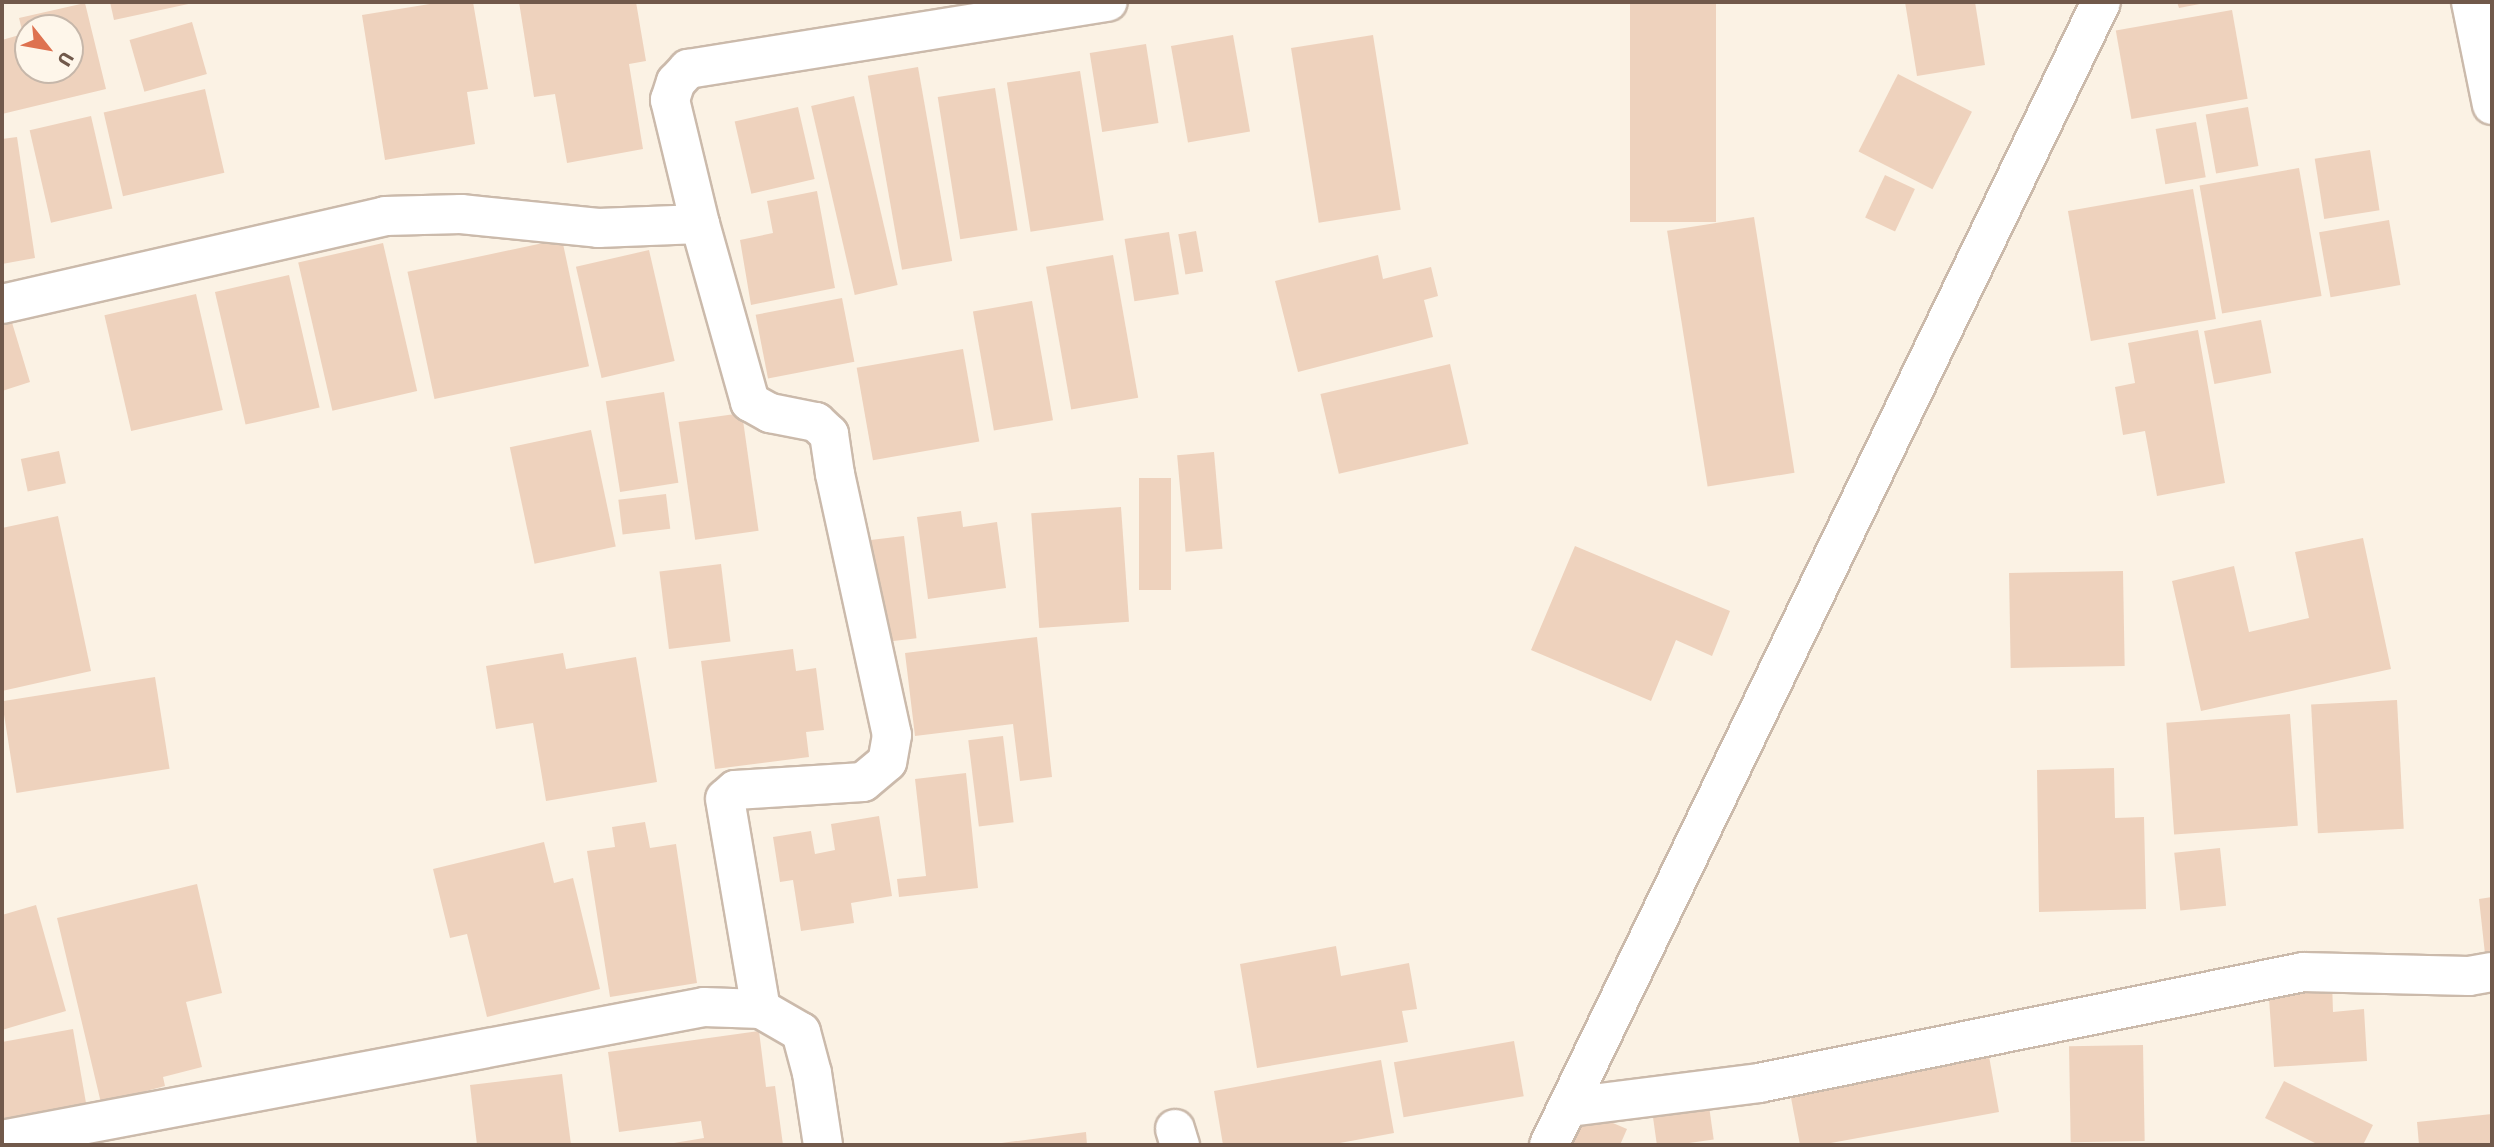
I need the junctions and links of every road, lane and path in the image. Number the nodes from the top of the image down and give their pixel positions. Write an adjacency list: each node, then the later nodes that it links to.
1 (1108, 2): 5 (street)
2 (2101, 2): 9 (street)
3 (2472, 2): 4 (street)
4 (2492, 105)
5 (700, 224): 6 (street); 8 (street)
6 (2, 304)
7 (2492, 972): 9 (street)
8 (761, 1009): 10 (street); 11 (street)
9 (1569, 1107): 12 (street)
10 (2, 1140)
11 (823, 1145)
12 (1549, 1145)

